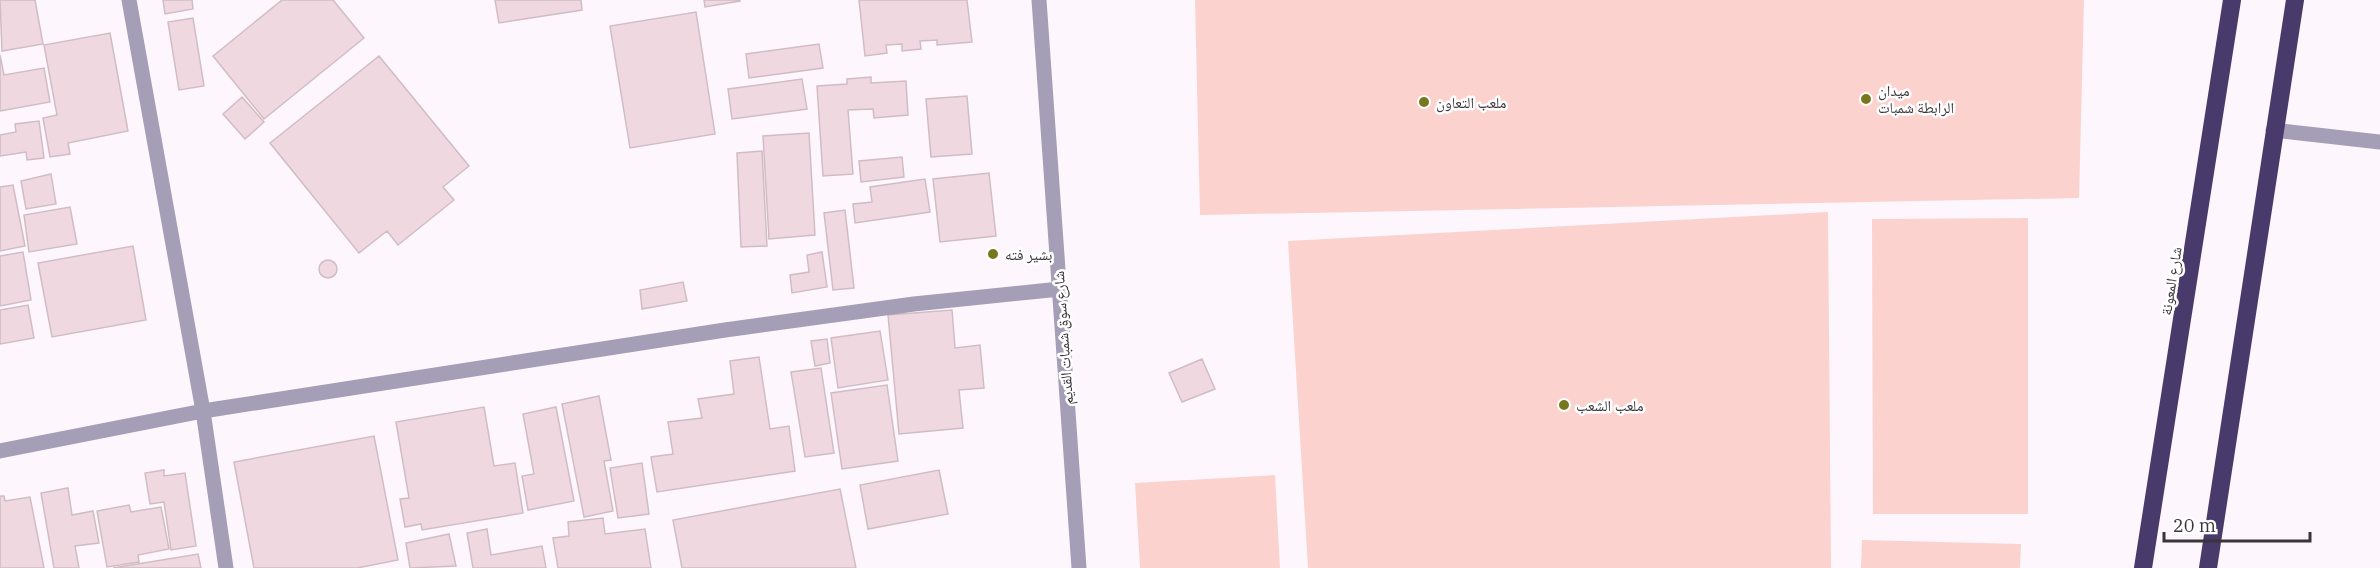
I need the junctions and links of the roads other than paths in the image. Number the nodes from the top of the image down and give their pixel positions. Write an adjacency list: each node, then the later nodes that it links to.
1 (129, 0): 8 (street)
2 (1039, 0): 7 (street, شارع سوق شمبات القديم)
3 (2232, 0): 12 (highway, شارع المعونة)
4 (2295, 0): 5 (highway)
5 (2273, 130): 6 (street); 13 (highway)
6 (2380, 142)
7 (1060, 289): 8 (street); 11 (street, شارع سوق شمبات القديم)
8 (203, 411): 9 (street); 10 (street)
9 (0, 451)
10 (226, 568)
11 (1079, 568)
12 (2143, 568)
13 (2208, 568)

